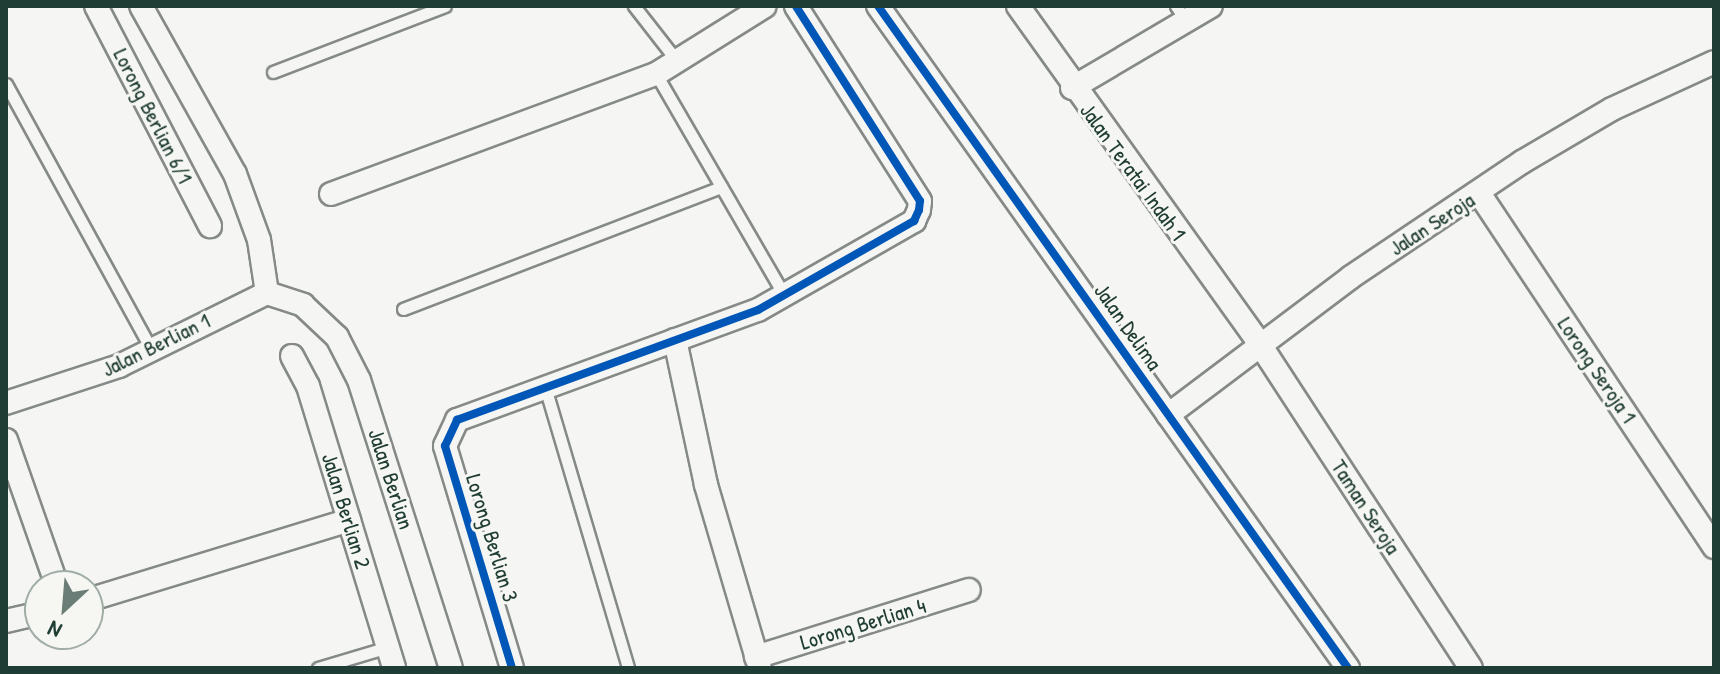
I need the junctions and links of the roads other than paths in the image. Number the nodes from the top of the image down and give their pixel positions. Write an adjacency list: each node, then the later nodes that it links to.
1 (96, 6): 20 (street, Lorong Berlian 6/1)
2 (141, 6): 21 (street)
3 (445, 6): 13 (lane)
4 (634, 6): 11 (lane)
5 (765, 6): 11 (street)
6 (796, 6): 22 (street)
7 (878, 6): 30 (street, Jalan Delima)
8 (1018, 6): 16 (street)
9 (1211, 6): 10 (street, Jalan Teratai Indah 1)
10 (1181, 13): 16 (street, Jalan Teratai Indah 1)
11 (677, 61): 14 (street)
12 (1714, 62): 18 (street, Jalan Seroja)
13 (273, 72)
14 (656, 74): 17 (lane); 19 (street)
15 (6, 84): 26 (lane)
16 (1072, 88): 25 (street, Jalan Teratai Indah 1)
17 (721, 187): 22 (lane); 23 (lane)
18 (1479, 193): 25 (street, Jalan Seroja); 33 (street, Lorong Seroja 1)
19 (331, 194)
20 (210, 226)
21 (267, 293): 26 (street, Jalan Berlian 1); 40 (street, Jalan Berlian)
22 (784, 295): 24 (street)
23 (403, 309)
24 (675, 340): 28 (street); 38 (street)
25 (1261, 346): 30 (street, Jalan Seroja); 44 (street, Taman Seroja)
26 (151, 349): 29 (street, Jalan Berlian 1)
27 (292, 356): 32 (street, Jalan Berlian 2)
28 (545, 387): 41 (street, Lorong Berlian 3); 42 (lane)
29 (6, 403)
30 (1168, 415): 43 (street, Jalan Delima)
31 (6, 440): 34 (street)
32 (349, 520): 36 (street); 37 (street, Jalan Berlian 2)
33 (1714, 547)
34 (51, 570)
35 (969, 590): 38 (street, Lorong Berlian 4)
36 (104, 595)
37 (391, 658): 39 (lane)
38 (758, 663)
39 (318, 668)
40 (451, 668)
41 (512, 668)
42 (628, 668)
43 (1348, 668)
44 (1471, 668)

